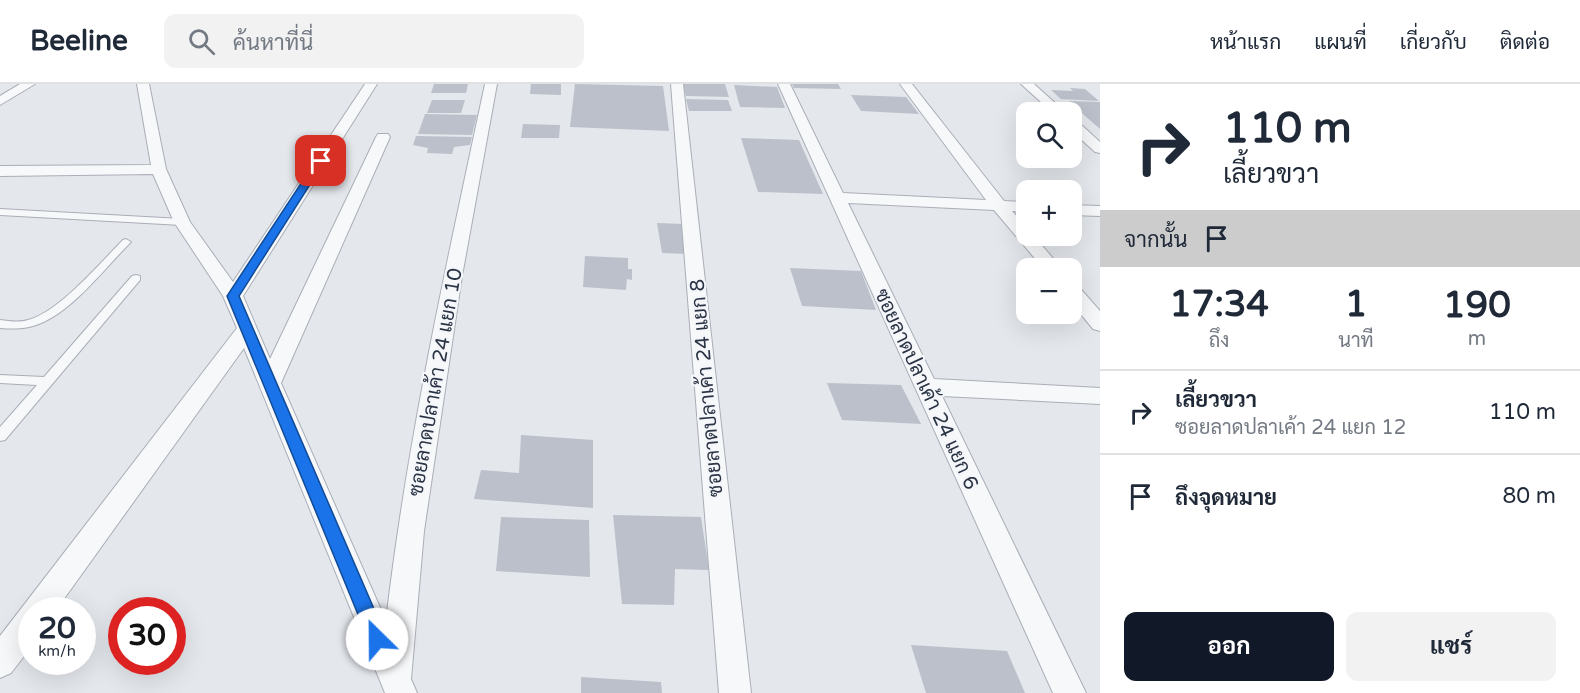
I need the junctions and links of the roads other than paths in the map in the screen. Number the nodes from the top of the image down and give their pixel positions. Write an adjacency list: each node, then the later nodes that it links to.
1 (29, 84): 9 (street)
2 (143, 84): 14 (street)
3 (370, 84): 26 (street)
4 (491, 84): 40 (street, ซอยลาดปลาเค้า 24 แยก 10)
5 (677, 84): 41 (street, ซอยลาดปลาเค้า 24 แยก 8)
6 (784, 84): 16 (street, ซอยลาดปลาเค้า 24 แยก 6)
7 (906, 84): 17 (street)
8 (1027, 84): 10 (street)
9 (0, 101)
10 (1048, 102)
11 (1082, 133): 13 (street)
12 (383, 137): 33 (street)
13 (1100, 150)
14 (159, 169): 15 (street); 22 (street)
15 (0, 171)
16 (838, 198): 17 (street); 34 (street, ซอยลาดปลาเค้า 24 แยก 6)
17 (999, 206): 18 (street); 24 (street)
18 (1016, 207)
19 (1082, 210): 20 (street)
20 (1100, 211)
21 (0, 212): 22 (lane)
22 (182, 222): 26 (street)
23 (126, 242): 28 (lane)
24 (1044, 258)
25 (136, 278): 32 (lane)
26 (233, 296): 30 (street)
27 (1082, 303): 29 (street)
28 (0, 324)
29 (1100, 324)
30 (247, 329): 33 (street); 37 (street)
31 (0, 379): 32 (lane)
32 (48, 381): 36 (lane)
33 (270, 383): 40 (street)
34 (927, 387): 35 (street); 42 (street, ซอยลาดปลาเค้า 24 แยก 6)
35 (1100, 396)
36 (0, 436)
37 (48, 597)
38 (18, 638): 39 (street)
39 (0, 662)
40 (396, 689)
41 (735, 693)
42 (1070, 693)

